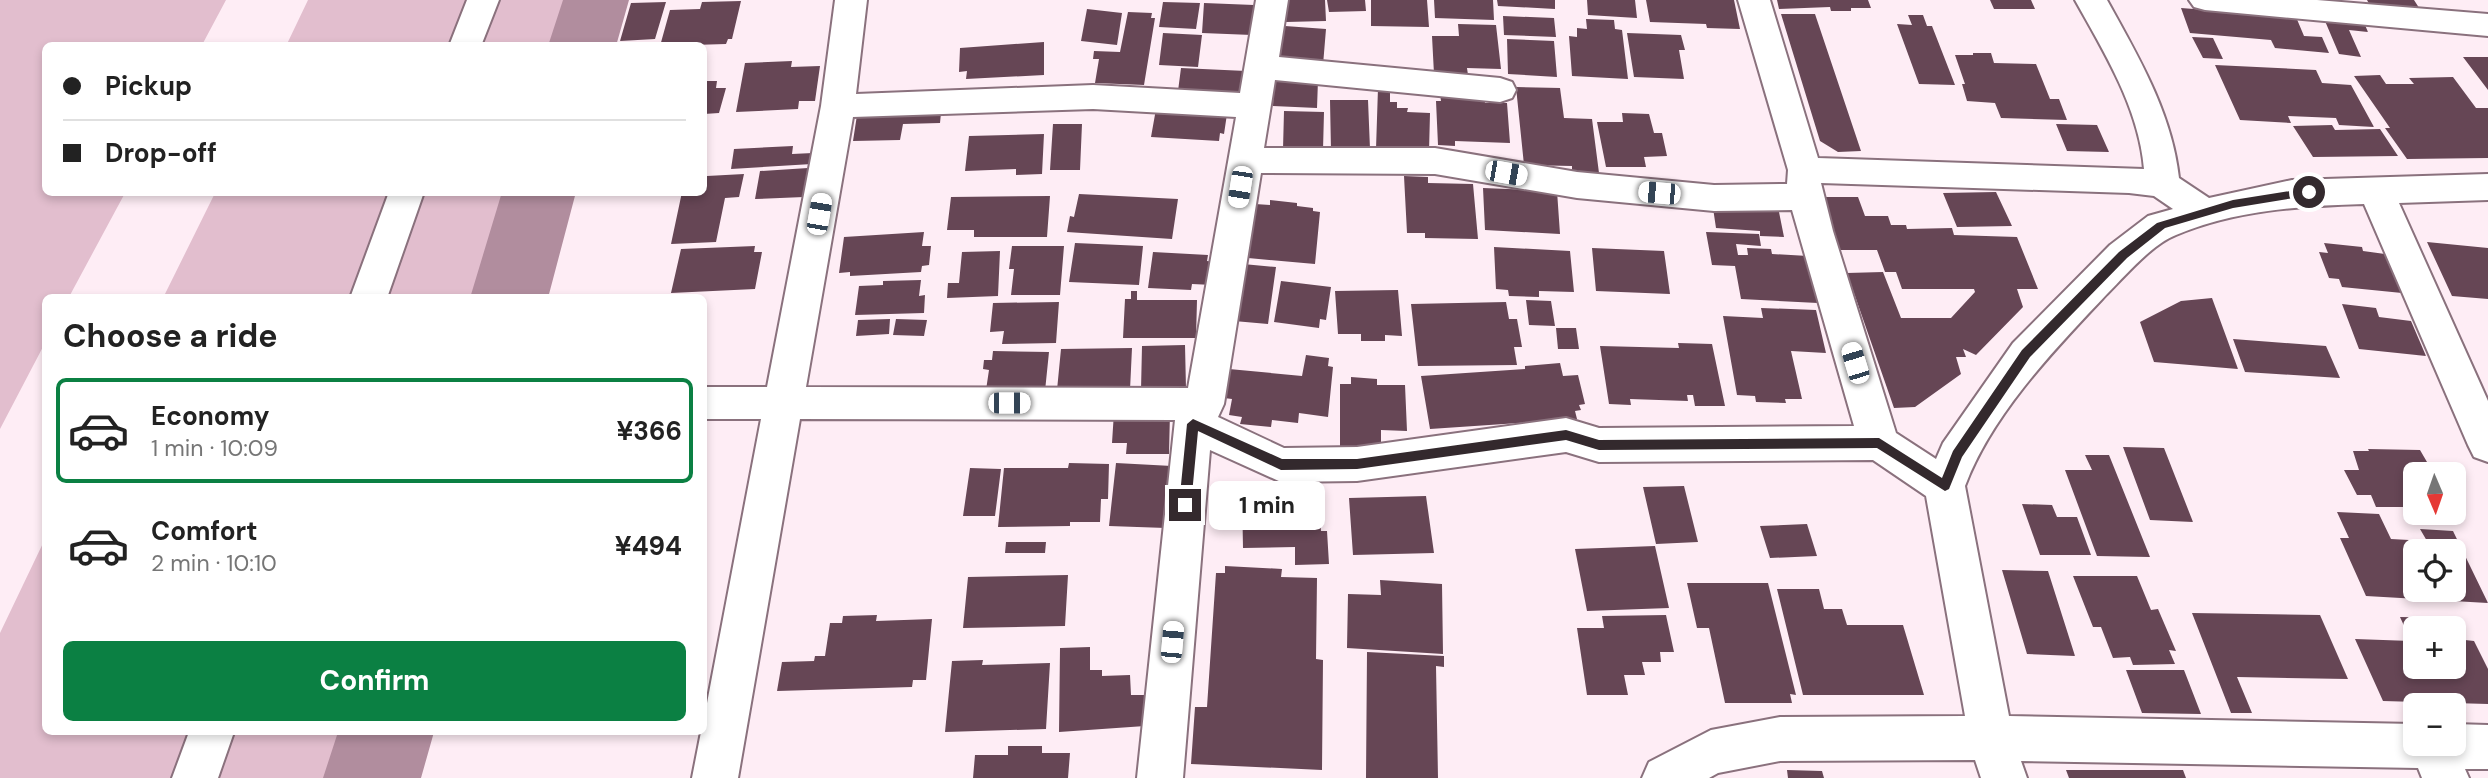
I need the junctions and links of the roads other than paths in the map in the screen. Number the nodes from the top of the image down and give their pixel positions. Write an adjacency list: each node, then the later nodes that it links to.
1 (483, 0): 9 (street)
2 (851, 0): 12 (street)
3 (1272, 0): 10 (street)
4 (1754, 0): 15 (street)
5 (2091, 0): 16 (street)
6 (2205, 0): 7 (street)
7 (2239, 2): 8 (street)
8 (2488, 25)
9 (467, 42)
10 (1260, 67): 11 (street); 13 (street)
11 (1500, 90)
12 (838, 106): 13 (street); 23 (street)
13 (1254, 106): 14 (street)
14 (1244, 160): 15 (street); 24 (street)
15 (1806, 184): 16 (street); 25 (street)
16 (2162, 184): 20 (street)
17 (2488, 187): 18 (street)
18 (2375, 190): 20 (street); 26 (street)
19 (406, 196): 21 (street)
20 (2205, 212): 27 (street)
21 (369, 294)
22 (707, 403): 23 (street)
23 (785, 403): 24 (street); 33 (street)
24 (1199, 414): 25 (street); 34 (street)
25 (1879, 443): 27 (street)
26 (2488, 445)
27 (1945, 486): 30 (street)
28 (211, 735): 32 (street)
29 (2488, 747): 31 (street)
30 (1997, 758): 31 (street); 35 (street)
31 (2438, 762)
32 (195, 778)
33 (715, 778)
34 (1160, 778)
35 (1665, 778)

